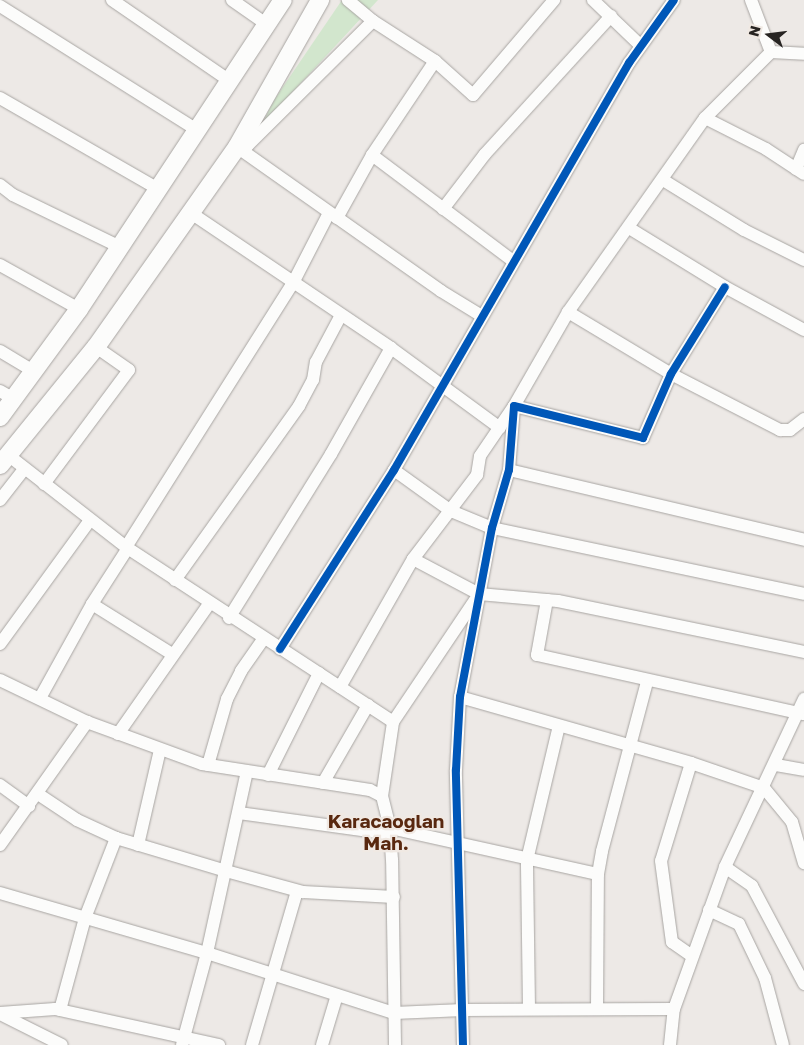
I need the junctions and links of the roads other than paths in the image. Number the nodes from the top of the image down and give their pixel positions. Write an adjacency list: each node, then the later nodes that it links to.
1 (112, 0): 18 (street)
2 (232, 0): 13 (street)
3 (283, 0): 13 (main road)
4 (320, 0): 22 (main road)
5 (348, 0): 12 (street)
6 (554, 0): 17 (street)
7 (593, 0): 11 (street)
8 (674, 0): 14 (street)
9 (751, 0): 15 (street)
10 (0, 6): 21 (street)
11 (611, 16): 14 (street); 29 (street)
12 (373, 21): 17 (street); 22 (street)
13 (266, 24): 18 (main road)
14 (641, 46): 35 (street)
15 (771, 52): 16 (street); 20 (street)
16 (804, 54)
17 (435, 61): 24 (street)
18 (230, 81): 21 (main road)
19 (0, 98): 28 (street)
20 (705, 118): 25 (street); 26 (street)
21 (197, 130): 28 (main road)
22 (237, 146): 30 (main road); 31 (street)
23 (804, 150): 25 (street)
24 (372, 155): 29 (street); 31 (street)
25 (800, 171)
26 (663, 180): 32 (street); 34 (street)
27 (0, 185): 33 (street)
28 (158, 189): 33 (main road)
29 (443, 209): 35 (street)
30 (191, 213): 37 (street); 44 (main road)
31 (333, 216): 37 (street); 42 (street)
32 (629, 228): 38 (street); 40 (street)
33 (120, 247): 39 (main road)
34 (804, 260)
35 (513, 261): 42 (street)
36 (0, 265): 39 (street)
37 (293, 283): 41 (street); 65 (street)
38 (725, 287): 43 (street); 48 (street)
39 (79, 308): 47 (main road)
40 (568, 312): 48 (street); 51 (street)
41 (341, 315): 45 (street); 67 (street)
42 (482, 316): 49 (street)
43 (804, 330)
44 (96, 347): 55 (main road); 59 (street)
45 (392, 348): 49 (street); 73 (street)
46 (0, 351): 47 (street)
47 (36, 372): 50 (main road)
48 (671, 374): 51 (street); 53 (street)
49 (442, 386): 54 (street); 57 (street)
50 (7, 395): 52 (main road)
51 (514, 406): 54 (street); 58 (street)
52 (0, 417)
53 (804, 419)
54 (500, 428): 61 (street)
55 (4, 460): 56 (street)
56 (24, 469): 59 (street); 60 (street)
57 (394, 470): 61 (street); 76 (street)
58 (509, 470): 63 (street); 64 (street)
59 (44, 484): 62 (street)
60 (0, 500)
61 (451, 511): 63 (street); 66 (street)
62 (90, 520): 65 (street); 75 (street)
63 (492, 528): 68 (street); 69 (street)
64 (804, 540)
65 (127, 548): 67 (street); 71 (street)
66 (413, 559): 68 (street); 82 (street)
67 (175, 580): 72 (street)
68 (479, 594): 70 (street); 83 (street); 89 (street)
69 (804, 594)
70 (547, 600): 77 (street); 81 (street)
71 (92, 604): 78 (street); 84 (street)
72 (209, 604): 73 (street); 78 (street)
73 (230, 618): 74 (street)
74 (264, 638): 76 (street); 95 (street)
75 (0, 644)
76 (280, 649): 79 (street)
77 (804, 652)
78 (172, 654): 91 (street)
79 (319, 673): 82 (street); 99 (street)
80 (0, 680): 84 (street)
81 (647, 682): 87 (street); 92 (street)
82 (340, 687): 86 (street)
83 (460, 696): 90 (street); 109 (street)
84 (40, 698): 88 (street)
85 (804, 699): 87 (street)
86 (368, 705): 89 (street); 100 (street)
87 (801, 714): 96 (street)
88 (87, 722): 91 (street); 103 (street)
89 (393, 722): 104 (street)
90 (559, 726): 92 (street); 112 (street)
91 (118, 734): 93 (street)
92 (628, 746): 94 (street); 116 (street)
93 (160, 750): 95 (street); 111 (street)
94 (691, 762): 102 (street); 123 (street)
95 (208, 765): 98 (street)
96 (776, 765): 97 (street); 102 (street)
97 (804, 770)
98 (247, 771): 99 (street); 106 (street)
99 (268, 775): 100 (street)
100 (323, 783): 104 (street)
101 (0, 785): 105 (street)
102 (764, 788): 113 (street); 114 (street)
103 (38, 794): 105 (street); 108 (street)
104 (382, 796): 107 (street)
105 (30, 806): 110 (street)
106 (239, 813): 107 (street); 115 (street)
107 (390, 831): 109 (street); 119 (street)
108 (116, 838): 111 (street); 121 (street)
109 (459, 843): 112 (street); 130 (street)
110 (0, 845)
111 (138, 845): 115 (street)
112 (527, 860): 116 (street); 131 (street)
113 (804, 862)
114 (725, 867): 120 (street); 125 (street)
115 (226, 872): 117 (street); 122 (street)
116 (598, 874): 127 (street)
117 (298, 891): 119 (street); 124 (street)
118 (0, 893): 121 (street)
119 (394, 897): 132 (street)
120 (709, 910): 123 (street); 142 (street)
121 (85, 918): 122 (street); 129 (street)
122 (207, 953): 124 (street); 134 (street)
123 (692, 956): 128 (street)
124 (273, 974): 126 (street); 137 (street)
125 (804, 984)
126 (337, 995): 132 (street); 138 (street)
127 (597, 1008): 128 (street); 131 (street)
128 (674, 1009): 141 (street)
129 (60, 1010): 133 (street); 134 (street)
130 (464, 1010): 131 (street); 132 (street); 140 (street)
131 (529, 1010)
132 (394, 1013): 139 (street)
133 (0, 1014): 135 (street)
134 (183, 1041): 136 (street)
135 (62, 1045)
136 (219, 1045)
137 (252, 1045)
138 (322, 1045)
139 (395, 1045)
140 (463, 1045)
141 (670, 1045)
142 (783, 1045)

